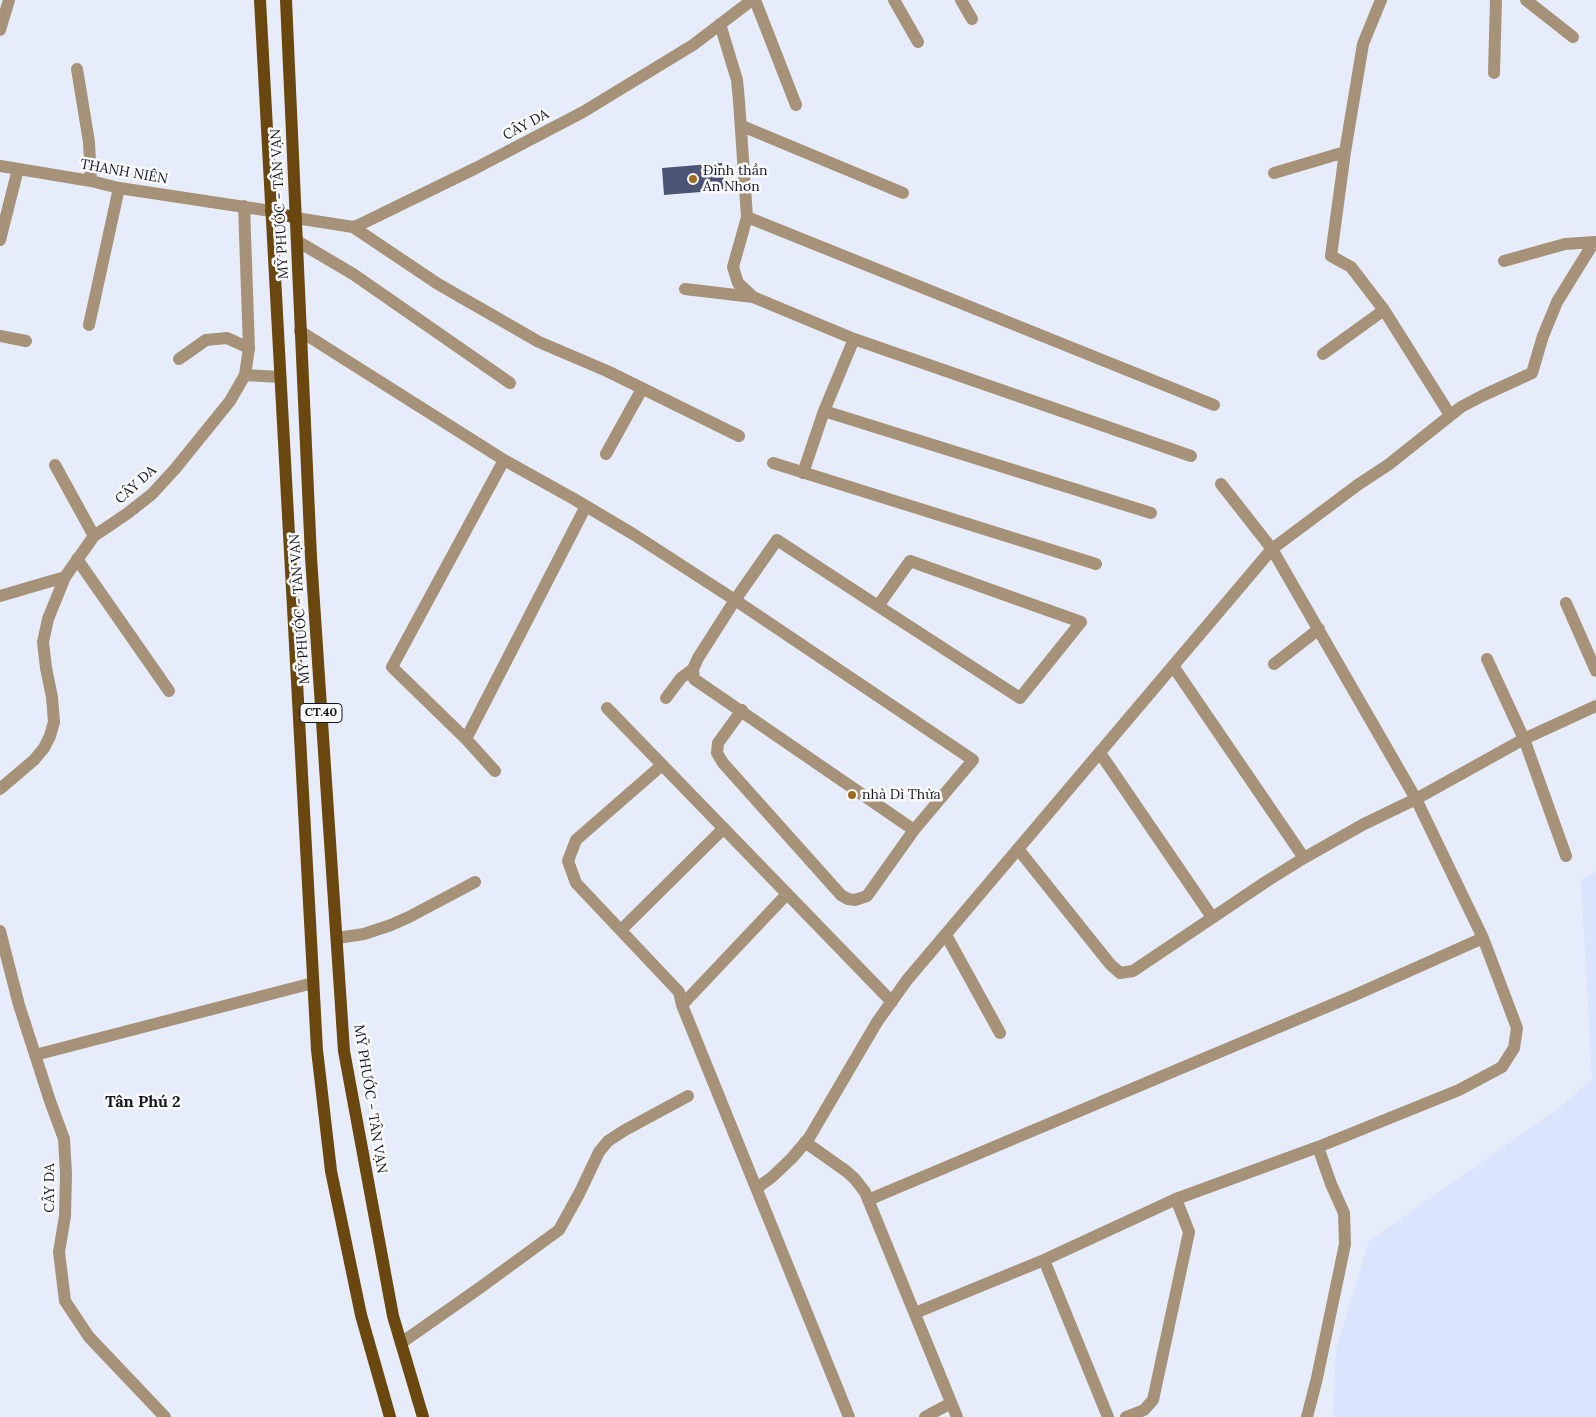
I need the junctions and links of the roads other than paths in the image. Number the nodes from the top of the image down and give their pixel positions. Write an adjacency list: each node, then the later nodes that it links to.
1 (9, 0): 12 (street)
2 (260, 0): 27 (main road, MỸ PHƯỚC - TÂN VẠN / CT.40)
3 (286, 0): 29 (main road, MỸ PHƯỚC - TÂN VẠN / CT.40)
4 (753, 0): 11 (street, CÂY DA); 17 (street)
5 (894, 0): 14 (street)
6 (961, 0): 10 (street)
7 (1381, 0): 19 (street)
8 (1496, 0): 16 (street)
9 (1526, 0): 13 (street)
10 (972, 19)
11 (720, 24): 18 (street); 30 (street, CÂY DA)
12 (0, 30)
13 (1572, 37)
14 (918, 42)
15 (77, 69): 23 (street)
16 (1494, 73)
17 (796, 105)
18 (742, 126): 25 (street); 28 (street)
19 (1345, 152): 22 (street); 37 (street)
20 (0, 166): 21 (street, THANH NIÊN)
21 (18, 169): 23 (street, THANH NIÊN); 31 (street)
22 (1274, 173)
23 (91, 181): 24 (street, THANH NIÊN)
24 (119, 188): 26 (street, THANH NIÊN); 38 (street)
25 (903, 193)
26 (244, 206): 27 (street); 43 (street, CÂY DA)
27 (271, 211): 29 (main road); 47 (main road, MỸ PHƯỚC - TÂN VẠN / CT.40)
28 (747, 217): 36 (street); 50 (street)
29 (296, 218): 30 (street); 32 (main road, MỸ PHƯỚC - TÂN VẠN / CT.40)
30 (353, 228): 49 (street)
31 (0, 240)
32 (297, 241): 39 (main road, MỸ PHƯỚC - TÂN VẠN / CT.40); 48 (street)
33 (1595, 242): 34 (street); 52 (street)
34 (1504, 261)
35 (685, 289): 36 (street)
36 (753, 297): 41 (street)
37 (1384, 310): 44 (street); 52 (street)
38 (89, 325)
39 (300, 330): 56 (street); 101 (main road, MỸ PHƯỚC - TÂN VẠN / CT.40)
40 (0, 336): 42 (street)
41 (854, 339): 51 (street); 55 (street)
42 (26, 341)
43 (249, 348): 45 (street); 46 (street, CÂY DA)
44 (1324, 354)
45 (178, 359)
46 (245, 375): 47 (street); 63 (street, CÂY DA)
47 (280, 377): 104 (main road, MỸ PHƯỚC - TÂN VẠN / CT.40)
48 (510, 383)
49 (642, 389): 53 (street); 54 (street)
50 (1214, 405)
51 (824, 411): 59 (street); 62 (street)
52 (1450, 415): 64 (street)
53 (739, 436)
54 (606, 454)
55 (1191, 456)
56 (504, 460): 61 (street); 83 (street)
57 (773, 463): 59 (street)
58 (55, 465): 63 (street)
59 (803, 473): 66 (street)
60 (1221, 484): 64 (street)
61 (586, 506): 69 (street); 83 (street)
62 (1151, 512)
63 (94, 536): 65 (street, CÂY DA)
64 (1272, 549): 72 (street); 75 (street)
65 (77, 559): 67 (street, CÂY DA); 78 (street)
66 (1096, 564)
67 (65, 577): 68 (street); 88 (street, CÂY DA)
68 (0, 596)
69 (735, 600): 71 (street); 76 (street); 91 (street)
70 (1566, 603): 77 (street)
71 (878, 606): 71 (street)
72 (1319, 630): 74 (street); 89 (street)
73 (1487, 659): 84 (street)
74 (1274, 664)
75 (1173, 666): 85 (street); 94 (street)
76 (693, 669): 79 (street); 82 (street)
77 (1596, 671)
78 (170, 691)
79 (666, 698)
80 (1596, 706): 84 (street)
81 (607, 708): 86 (street)
82 (742, 710): 91 (street); 91 (street)
83 (466, 739): 87 (street)
84 (1524, 739): 89 (street); 93 (street)
85 (1100, 753): 92 (street); 97 (street)
86 (662, 765): 90 (street); 98 (street)
87 (495, 771)
88 (0, 789)
89 (1416, 799): 94 (street); 102 (street)
90 (724, 828): 96 (street); 98 (street)
91 (914, 830)
92 (1018, 850): 97 (street); 100 (street)
93 (1566, 856)
94 (1304, 858): 97 (street)
95 (475, 882): 101 (street)
96 (787, 894): 105 (street); 106 (street)
97 (1212, 917)
98 (621, 930): 106 (street)
99 (0, 932): 103 (street, CÂY DA)
100 (946, 935): 105 (street); 107 (street)
101 (336, 938): 117 (main road, MỸ PHƯỚC - TÂN VẠN / CT.40)
102 (1483, 938): 111 (street); 114 (street)
103 (4, 963): 108 (street, CÂY DA)
104 (313, 983): 108 (street); 120 (main road, MỸ PHƯỚC - TÂN VẠN / CT.40)
105 (892, 1002): 110 (street)
106 (682, 1005): 112 (street)
107 (1000, 1033)
108 (35, 1055): 119 (street, CÂY DA)
109 (688, 1096): 117 (street)
110 (805, 1142): 112 (street); 114 (street)
111 (1318, 1148): 113 (street); 127 (street)
112 (756, 1188): 122 (street)
113 (1176, 1199): 115 (street); 126 (street)
114 (868, 1200): 116 (street)
115 (1044, 1260): 116 (street); 125 (street)
116 (915, 1313): 118 (street)
117 (401, 1343): 121 (main road, MỸ PHƯỚC - TÂN VẠN / CT.40)
118 (951, 1404): 123 (street); 124 (street)
119 (165, 1417)
120 (390, 1417)
121 (423, 1417)
122 (849, 1417)
123 (925, 1417)
124 (957, 1417)
125 (1108, 1417)
126 (1126, 1417)
127 (1306, 1417)

